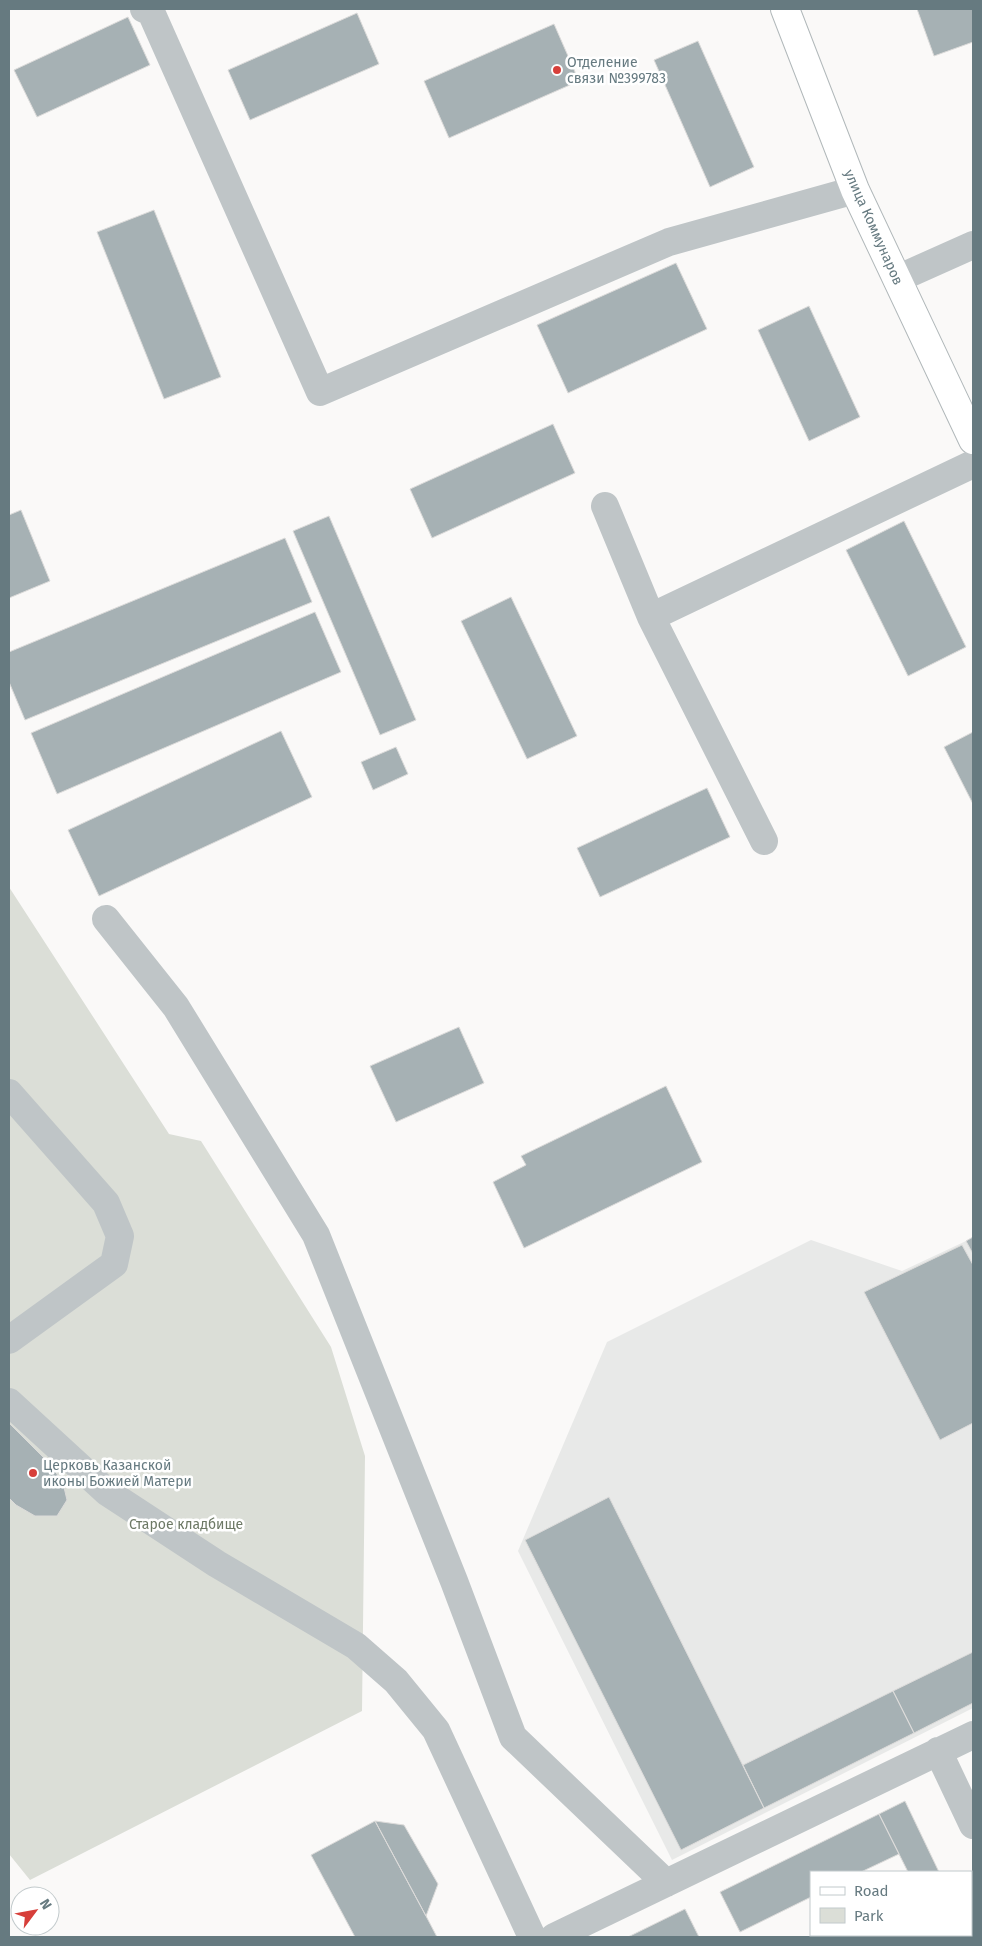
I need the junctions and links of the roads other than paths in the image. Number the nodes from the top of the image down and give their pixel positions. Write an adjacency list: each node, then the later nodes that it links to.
1 (144, 9): 3 (street)
2 (786, 9): 3 (main road, улица Коммунаров)
3 (855, 190): 5 (main road, улица Коммунаров)
4 (973, 245): 5 (street)
5 (897, 279): 6 (main road, улица Коммунаров)
6 (973, 440)
7 (973, 464): 9 (street)
8 (605, 506): 9 (street)
9 (650, 617): 10 (street)
10 (764, 841)
11 (106, 919): 18 (street)
12 (9, 1093): 13 (street)
13 (9, 1340)
14 (9, 1402): 19 (street)
15 (973, 1735): 16 (street)
16 (938, 1751): 17 (street); 18 (street)
17 (973, 1825)
18 (666, 1882): 20 (street)
19 (532, 1937)
20 (554, 1937)

